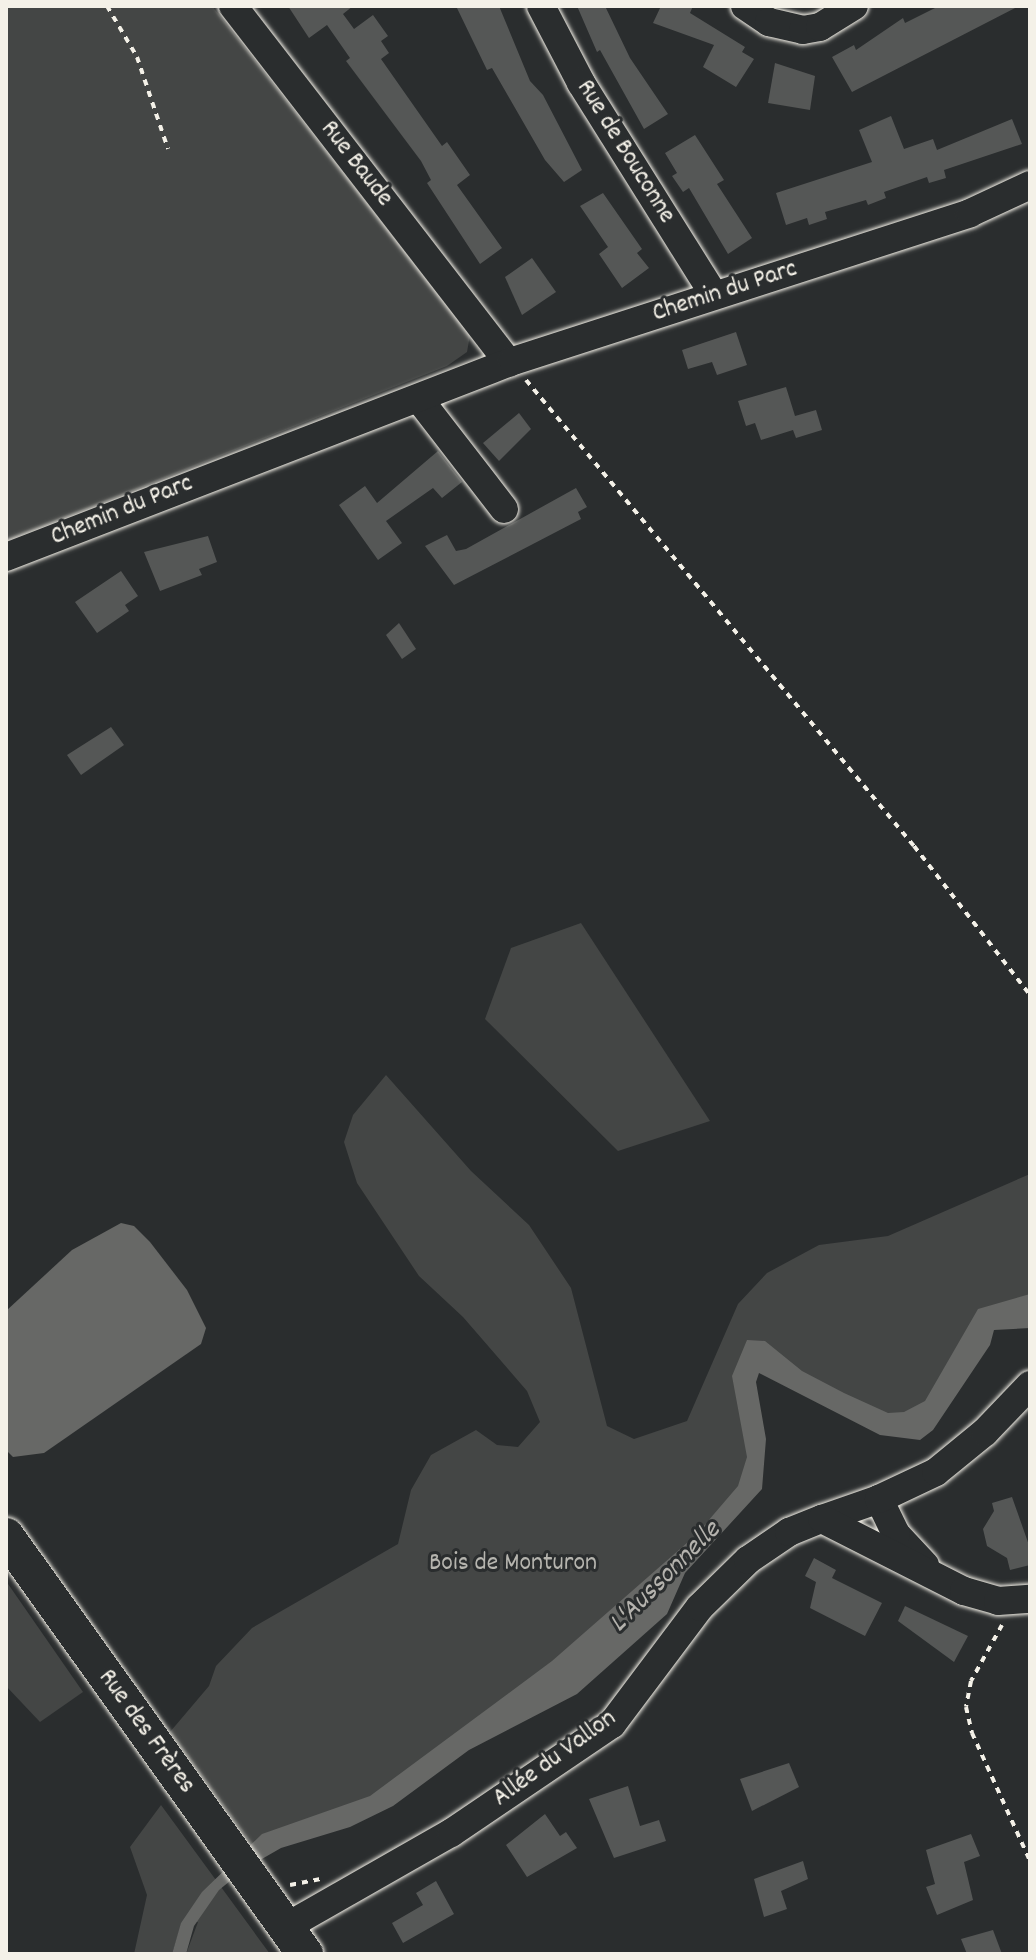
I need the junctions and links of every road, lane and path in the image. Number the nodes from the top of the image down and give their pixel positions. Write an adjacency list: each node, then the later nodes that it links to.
1 (107, 6): 6 (path)
2 (233, 6): 9 (street, Rue Baude)
3 (541, 6): 8 (street, Rue de Bouconne)
4 (745, 6): 5 (street)
5 (854, 6)
6 (168, 149)
7 (1030, 185): 8 (street, Chemin du Parc)
8 (714, 295): 10 (street, Chemin du Parc)
9 (477, 325): 10 (street, Rue Baude); 11 (street)
10 (511, 362): 11 (street, Chemin du Parc); 15 (path)
11 (478, 375): 12 (street, Chemin du Parc)
12 (419, 399): 13 (street); 14 (street, Chemin du Parc)
13 (504, 509)
14 (6, 557)
15 (1030, 995)
16 (1030, 1385): 17 (street, Allée du Vallon)
17 (879, 1499): 18 (street, Allée du Vallon); 20 (street)
18 (822, 1519): 20 (street); 23 (street, Allée du Vallon)
19 (6, 1536): 23 (main road, Rue des Frères)
20 (936, 1578): 21 (street)
21 (1022, 1600): 22 (path)
22 (1030, 1861)
23 (296, 1941)

